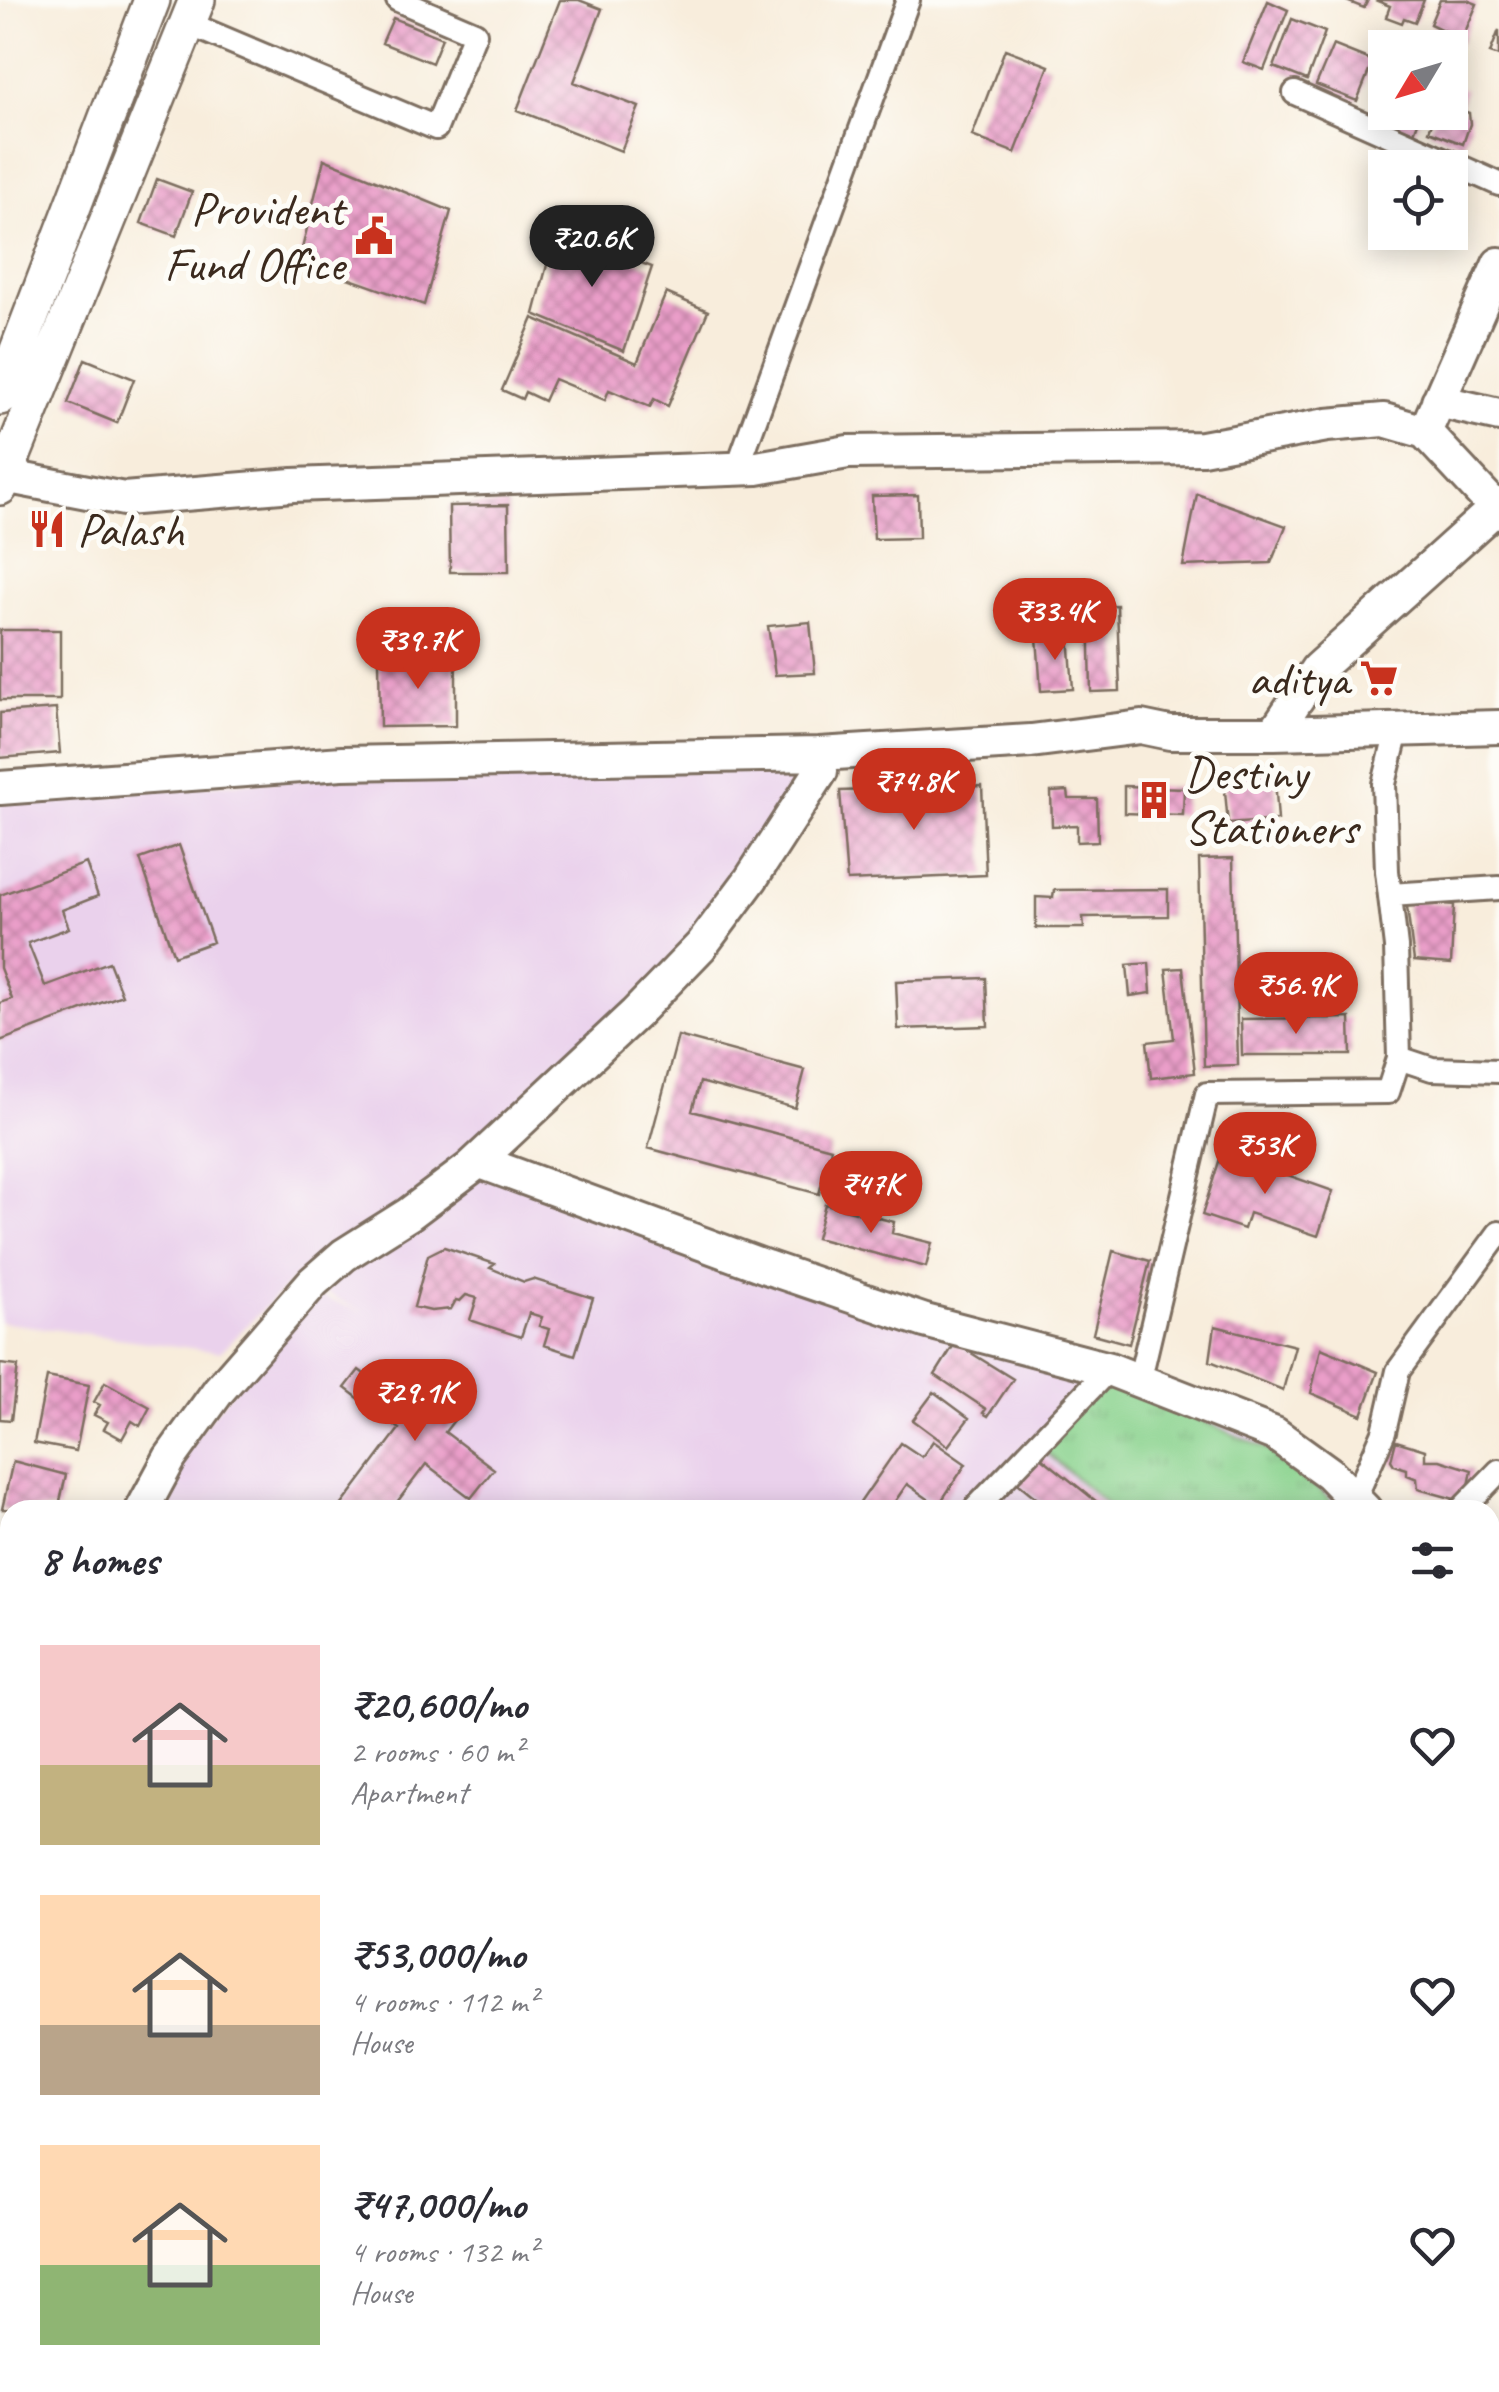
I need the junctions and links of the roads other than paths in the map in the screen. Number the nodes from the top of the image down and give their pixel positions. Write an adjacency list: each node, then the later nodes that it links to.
1 (152, 0): 8 (main road)
2 (398, 0): 4 (street)
3 (908, 0): 12 (street)
4 (192, 12): 13 (main road)
5 (1295, 93): 6 (street)
6 (1499, 184)
7 (1499, 264): 9 (street)
8 (0, 396)
9 (1438, 401): 10 (street); 11 (street)
10 (1499, 415)
11 (1425, 432): 12 (street); 14 (street)
12 (737, 469): 13 (street)
13 (2, 481)
14 (1497, 506): 17 (street)
15 (1499, 727): 16 (street)
16 (1397, 731): 17 (street); 22 (street)
17 (1274, 733): 18 (street)
18 (820, 763): 19 (street); 20 (street); 25 (street)
19 (0, 788)
20 (0, 807)
21 (1499, 888): 22 (street)
22 (1390, 896): 23 (street)
23 (1399, 1058): 24 (street); 27 (street)
24 (1499, 1071)
25 (478, 1160): 27 (street); 29 (street)
26 (1499, 1233): 32 (street)
27 (1124, 1376): 30 (street); 31 (street)
28 (1499, 1471): 33 (street)
29 (147, 1500)
30 (985, 1500)
31 (1355, 1500)
32 (1362, 1500)
33 (1471, 1500)

